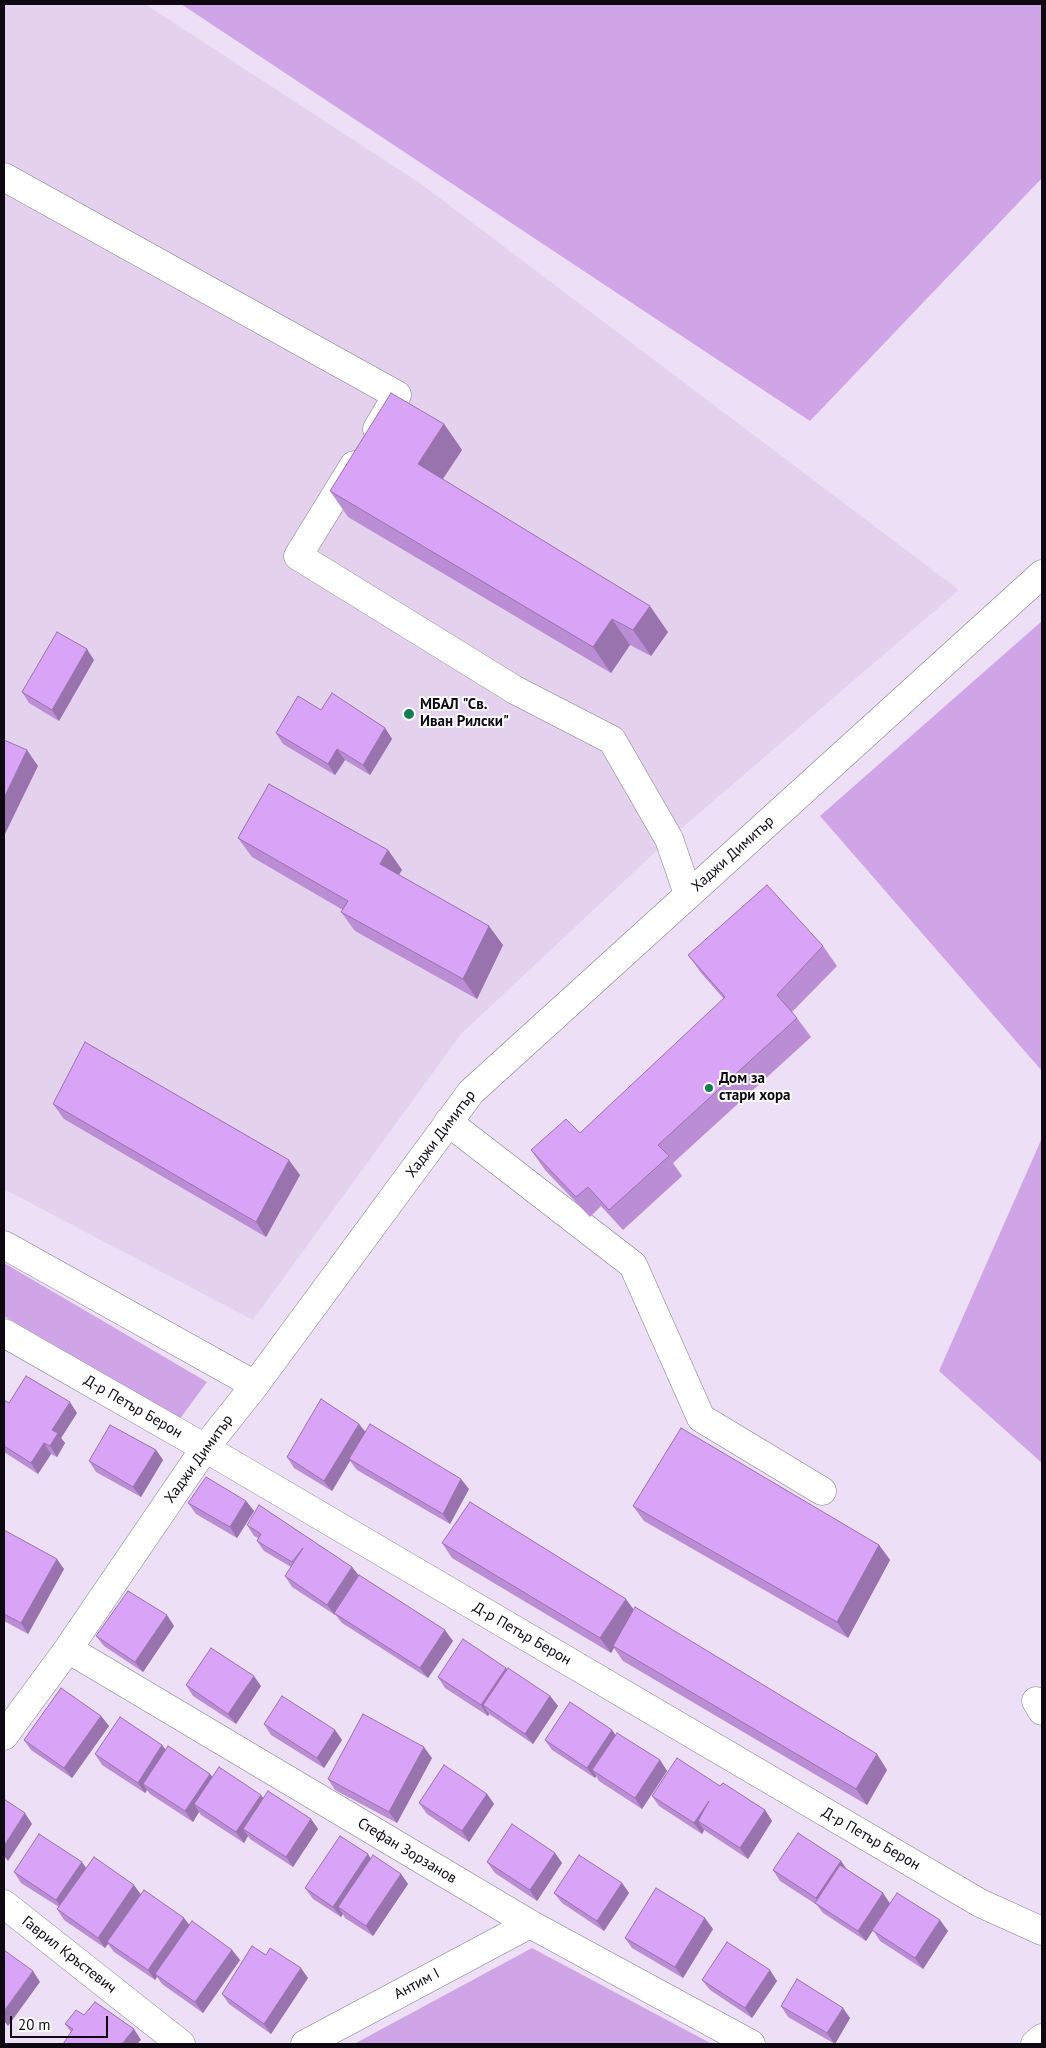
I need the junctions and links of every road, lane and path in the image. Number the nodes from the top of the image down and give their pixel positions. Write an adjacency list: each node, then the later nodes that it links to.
1 (4, 177): 3 (street)
2 (1042, 574): 3 (street, Хаджи Димитър)
3 (688, 894): 4 (street, Хаджи Димитър)
4 (448, 1122): 7 (street, Хаджи Димитър); 9 (street)
5 (4, 1246): 7 (street)
6 (4, 1333): 8 (street, Д-р Петър Берон)
7 (255, 1385): 8 (street, Хаджи Димитър)
8 (205, 1448): 10 (street, Хаджи Димитър); 14 (street, Д-р Петър Берон)
9 (822, 1491)
10 (68, 1649): 11 (street, Хаджи Димитър); 13 (street, Стефан Зорзанов)
11 (4, 1736)
12 (4, 1904): 16 (street, Гаврил Кръстевич)
13 (530, 1924): 17 (street, Антим I); 18 (street, Стефан Зорзанов)
14 (1042, 1931)
15 (1042, 2038): 19 (street)
16 (181, 2044)
17 (305, 2044)
18 (751, 2044)
19 (1035, 2044)

